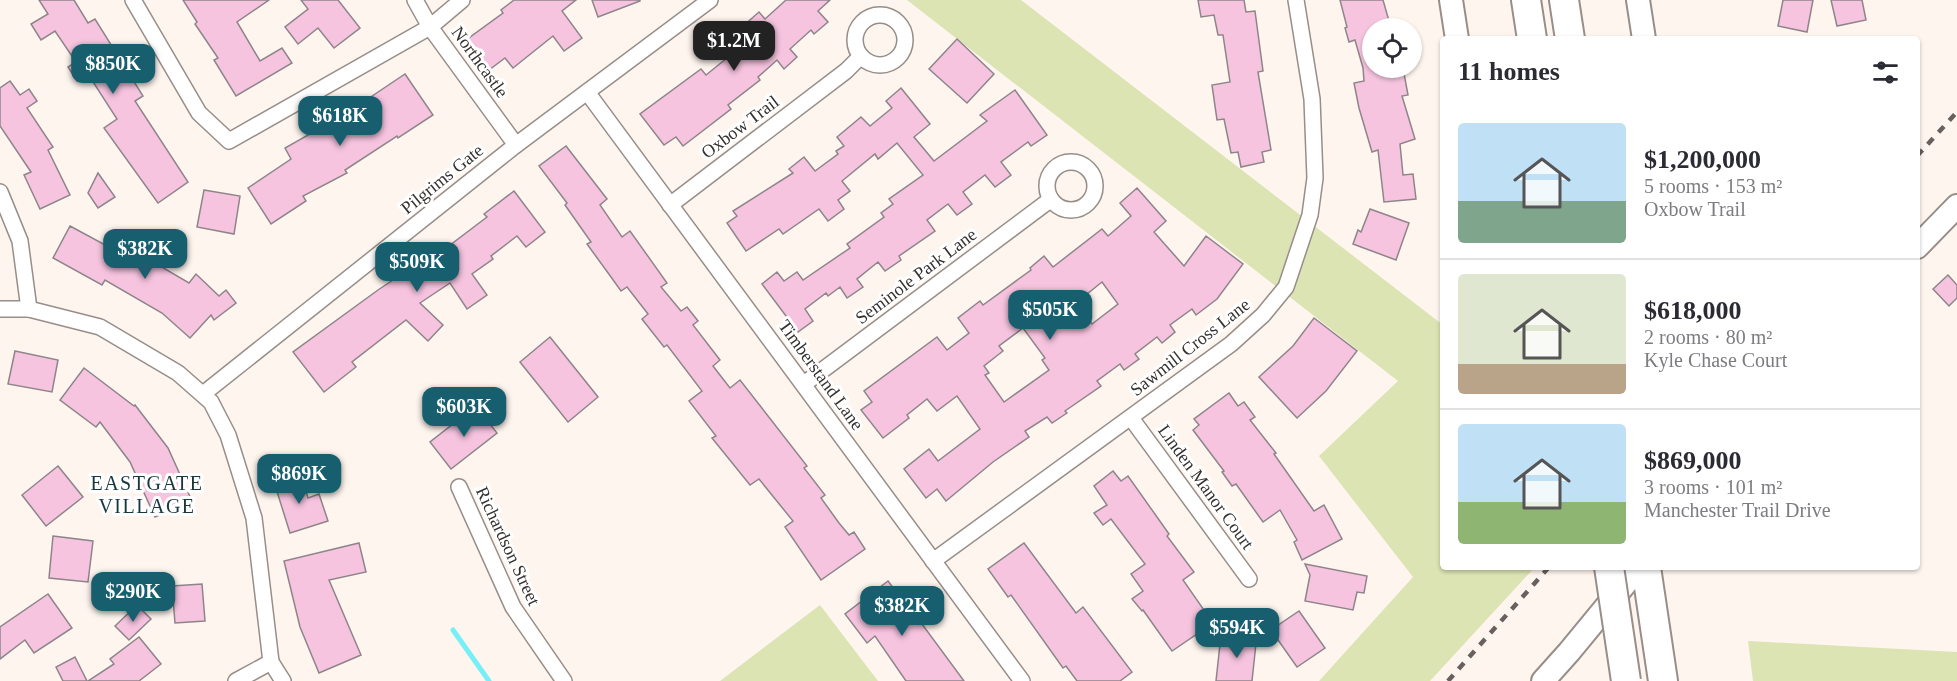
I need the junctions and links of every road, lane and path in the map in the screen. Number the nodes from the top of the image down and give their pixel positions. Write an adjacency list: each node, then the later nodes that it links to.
1 (133, 0): 10 (street)
2 (415, 0): 10 (street, Northcastle)
3 (462, 0): 10 (street)
4 (710, 0): 16 (street, Pilgrims Gate)
5 (1296, 0): 27 (street, Sawmill Cross Lane)
6 (1451, 0): 11 (street)
7 (1526, 0): 12 (highway)
8 (1564, 0): 13 (highway)
9 (1638, 0): 14 (street)
10 (430, 27): 17 (street, Northcastle)
11 (1457, 36)
12 (1532, 36)
13 (1570, 36)
14 (1644, 36)
15 (861, 56): 20 (street, Oxbow Trail)
16 (587, 92): 17 (street, Pilgrims Gate); 20 (street, Timberstand Lane)
17 (516, 145): 26 (street, Pilgrims Gate)
18 (0, 192): 24 (street)
19 (1050, 200): 25 (street, Seminole Park Lane)
20 (670, 205): 25 (street, Timberstand Lane)
21 (1957, 206): 22 (street)
22 (1920, 244)
23 (0, 309): 24 (street)
24 (29, 309): 26 (street)
25 (804, 384): 29 (street, Timberstand Lane)
26 (203, 394): 34 (street)
27 (1131, 418): 29 (street, Sawmill Cross Lane); 33 (street, Linden Manor Court)
28 (459, 487): 37 (street, Richardson Street)
29 (933, 561): 38 (street, Timberstand Lane)
30 (1609, 570): 40 (highway, bridge)
31 (1637, 570): 39 (street)
32 (1646, 570): 41 (highway)
33 (1249, 579)
34 (271, 662): 35 (street); 36 (street)
35 (236, 681)
36 (283, 681)
37 (564, 681)
38 (1022, 681)
39 (1543, 681)
40 (1626, 681)
41 (1663, 681)

